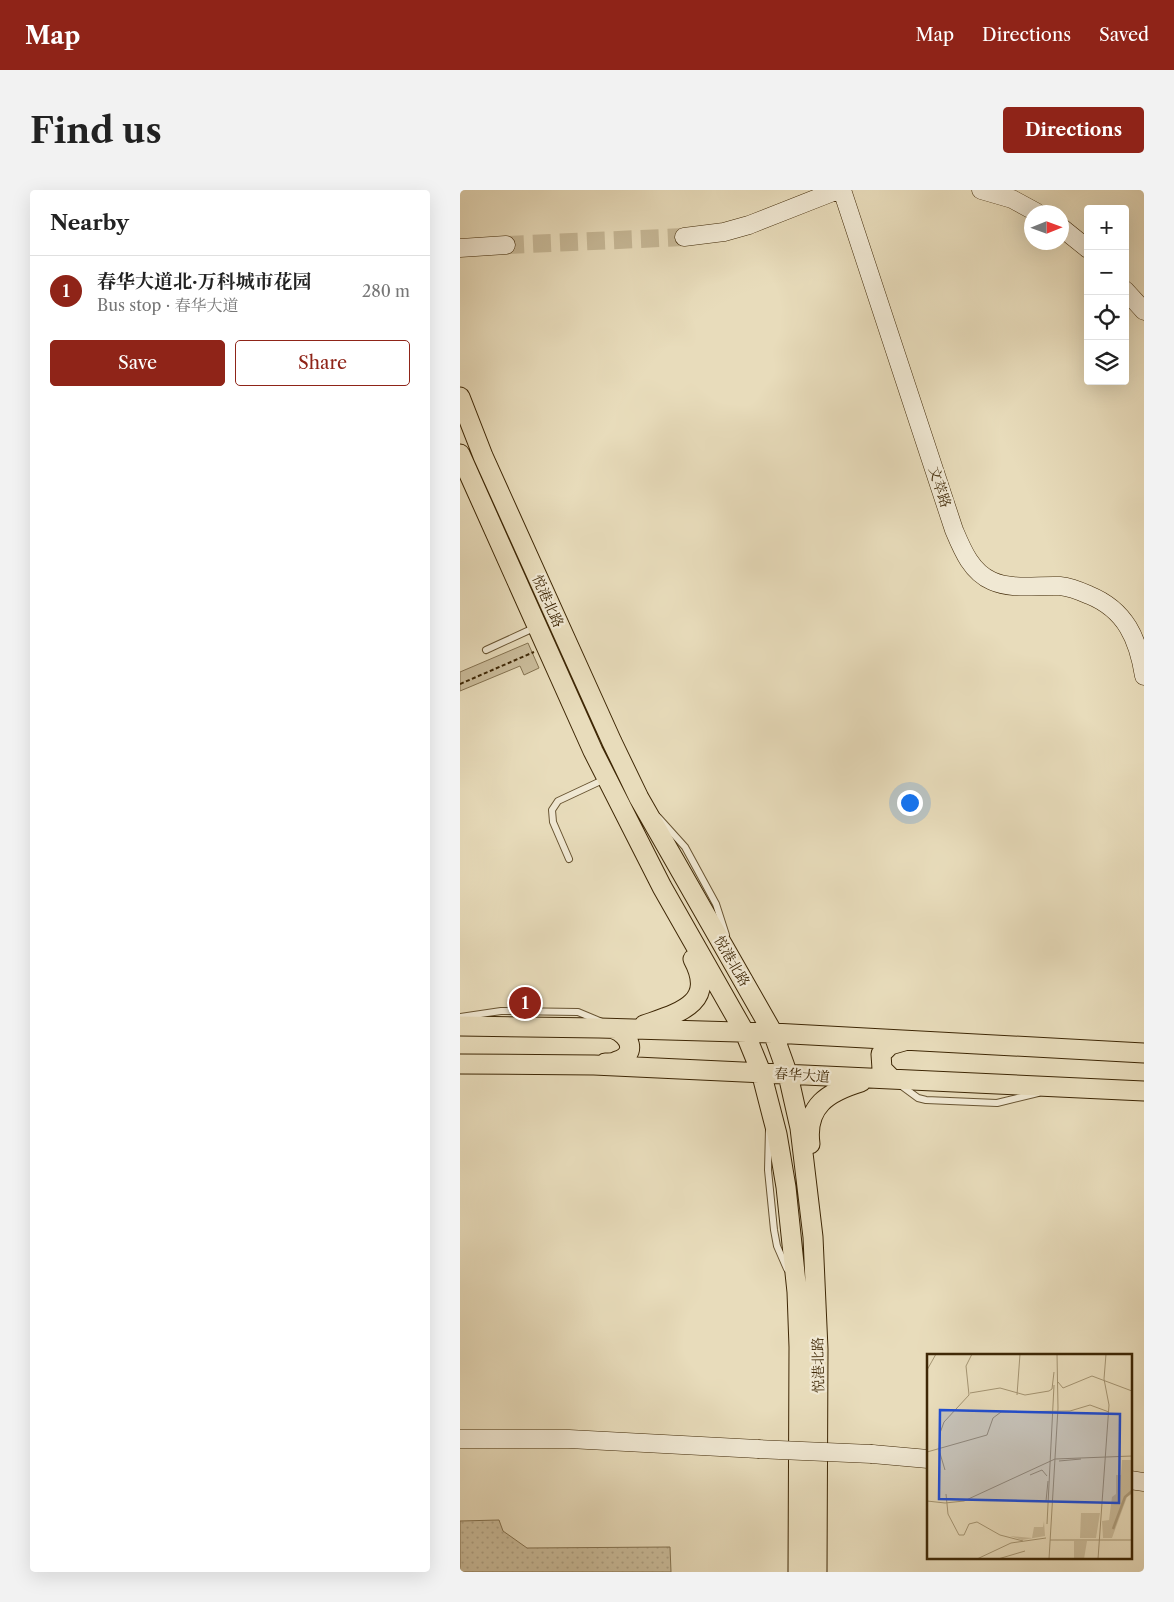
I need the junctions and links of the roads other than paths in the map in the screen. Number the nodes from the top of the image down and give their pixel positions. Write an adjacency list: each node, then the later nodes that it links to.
1 (838, 190): 6 (street)
2 (842, 190): 16 (street, 文萃路)
3 (981, 190): 4 (street)
4 (1024, 206)
5 (1069, 234): 8 (street)
6 (684, 237)
7 (506, 244): 9 (street)
8 (1084, 246)
9 (460, 248)
10 (1129, 294): 11 (street)
11 (1144, 311)
12 (460, 398): 24 (main road, 悦港北路)
13 (460, 454): 14 (main road, 悦港北路)
14 (537, 626): 15 (lane); 17 (main road, 悦港北路)
15 (486, 650)
16 (1144, 676)
17 (606, 778): 18 (lane); 19 (main road, 悦港北路)
18 (569, 858)
19 (662, 887): 22 (main road); 23 (main road, 悦港北路)
20 (460, 1017): 22 (lane)
21 (460, 1026): 22 (main road)
22 (622, 1029): 23 (main road); 28 (main road)
23 (744, 1033): 24 (main road); 29 (main road, 悦港北路)
24 (774, 1033): 25 (main road); 30 (main road, 悦港北路)
25 (907, 1041): 26 (main road); 32 (main road)
26 (1144, 1053)
27 (460, 1064): 28 (main road, 春华大道)
28 (594, 1065): 29 (main road, 春华大道)
29 (761, 1072): 30 (main road, 春华大道); 37 (main road, 悦港北路)
30 (788, 1075): 31 (main road, 春华大道); 34 (main road, 悦港北路)
31 (872, 1079): 32 (main road, 春华大道); 34 (main road)
32 (892, 1079): 33 (main road, 春华大道)
33 (1144, 1091)
34 (813, 1237): 38 (main road, 悦港北路)
35 (460, 1439): 36 (street, bridge)
36 (927, 1459)
37 (798, 1572)
38 (817, 1572)

